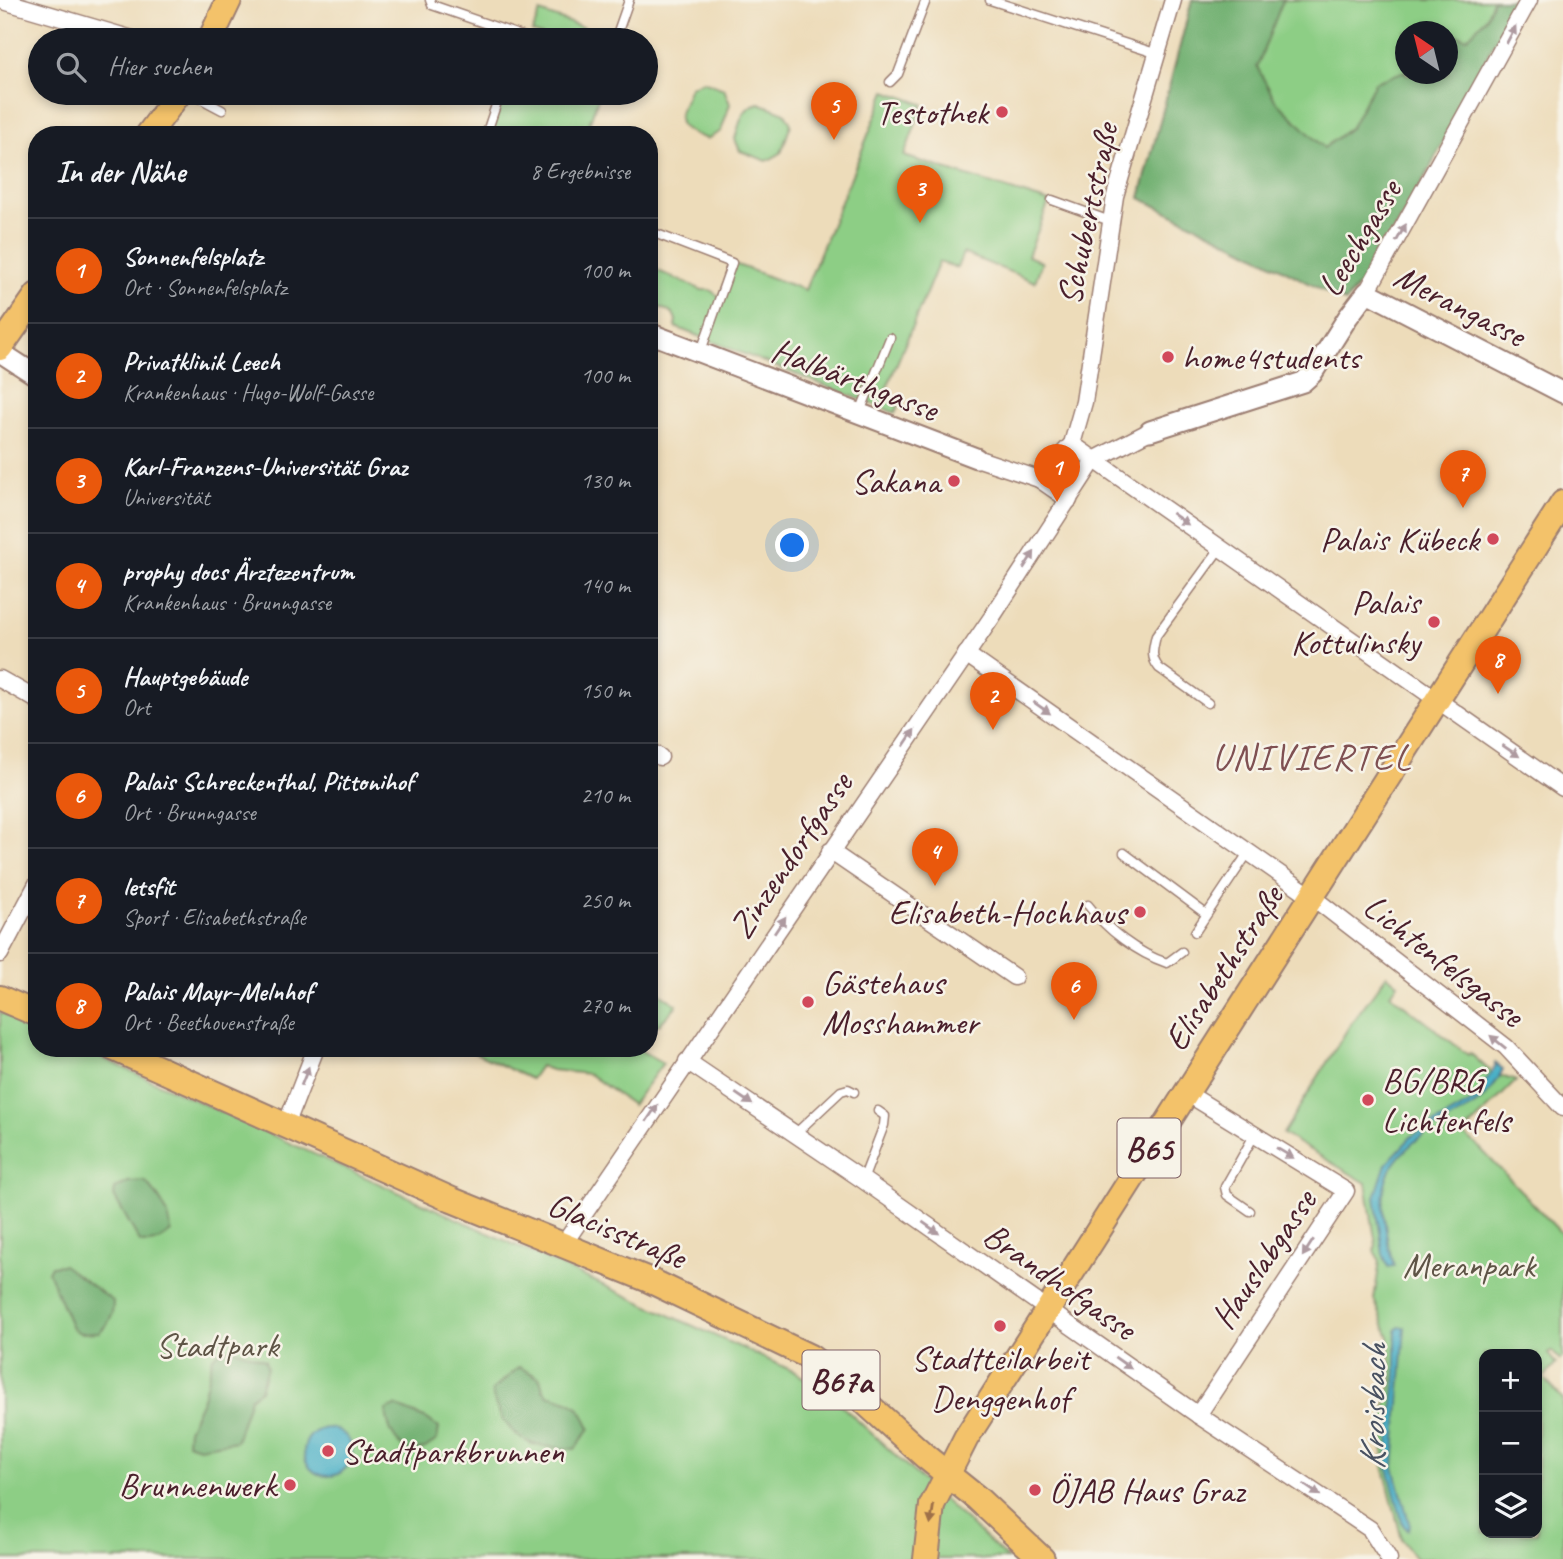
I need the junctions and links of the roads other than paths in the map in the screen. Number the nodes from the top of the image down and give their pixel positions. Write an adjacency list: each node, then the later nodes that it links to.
1 (0, 0): 9 (street)
2 (229, 0): 10 (main road)
3 (430, 0): 11 (lane)
4 (629, 0): 12 (lane)
5 (926, 0): 14 (lane)
6 (990, 0): 13 (lane)
7 (1173, 0): 13 (street, Schubertstraße)
8 (1529, 0): 24 (street, Leechgasse, one-way to 8)
9 (95, 28)
10 (216, 28)
11 (493, 28)
12 (619, 28)
13 (1158, 54): 22 (street, Schubertstraße)
14 (890, 82)
15 (169, 105): 19 (main road)
16 (213, 105): 18 (lane)
17 (496, 105): 20 (lane)
18 (222, 110)
19 (154, 126)
20 (489, 126)
21 (1052, 200): 22 (lane)
22 (1110, 221): 34 (street, Schubertstraße)
23 (658, 234): 29 (lane)
24 (1367, 292): 31 (street, Merangasse); 33 (street, Leechgasse)
25 (28, 308): 28 (main road)
26 (658, 337): 29 (street, Halbärthgasse)
27 (890, 338): 32 (lane)
28 (0, 350): 30 (street)
29 (700, 354): 32 (street, Halbärthgasse)
30 (28, 370)
31 (1563, 393)
32 (859, 415): 35 (street, Halbärthgasse)
33 (1150, 430): 36 (street, Leechgasse)
34 (1072, 444): 36 (street); 37 (street)
35 (976, 458): 37 (street, Halbärthgasse)
36 (1094, 460): 38 (street, Zinzendorfgasse); 40 (street, one-way to 40)
37 (1040, 479): 38 (street, Halbärthgasse)
38 (1069, 500): 41 (street, Zinzendorfgasse, one-way to 38)
39 (1563, 503): 44 (main road, Elisabethstraße / B65)
40 (1221, 547): 44 (street); 45 (lane)
41 (966, 654): 47 (street, Zinzendorfgasse, one-way to 41); 49 (street, Lichtenfelsgasse, one-way to 49)
42 (0, 679): 43 (street)
43 (28, 695)
44 (1437, 700): 46 (street, one-way to 46); 50 (main road, Elisabethstraße / B65)
45 (1208, 703)
46 (1563, 788)
47 (830, 852): 57 (street); 62 (street, Zinzendorfgasse, one-way to 47)
48 (1125, 853): 53 (lane)
49 (1248, 853): 50 (street, Lichtenfelsgasse); 53 (lane)
50 (1311, 896): 63 (main road, Elisabethstraße / B65); 65 (street, Lichtenfelsgasse, one-way to 50)
51 (28, 901): 56 (street)
52 (1088, 905): 55 (lane)
53 (1206, 914): 54 (lane)
54 (1195, 932)
55 (1182, 951)
56 (0, 954)
57 (1014, 977)
58 (0, 998): 59 (main road)
59 (28, 1010)
60 (133, 1057): 67 (main road, Glacisstraße / B67a)
61 (312, 1057): 67 (street, one-way to 61)
62 (687, 1061): 68 (street, Brandhofgasse, one-way to 68); 72 (street, Zinzendorfgasse, one-way to 62)
63 (1185, 1092): 69 (street, Hauslabgasse); 73 (main road, Elisabethstraße / B65)
64 (853, 1093): 68 (lane)
65 (1563, 1108)
66 (878, 1111): 70 (lane)
67 (286, 1125): 72 (main road, Glacisstraße / B67a)
68 (795, 1134): 70 (street, Brandhofgasse)
69 (1255, 1134): 71 (lane); 74 (street, Hauslabgasse, one-way to 74)
70 (863, 1180): 73 (street, Brandhofgasse, one-way to 73)
71 (1250, 1211)
72 (563, 1245): 75 (main road, Glacisstraße / B67a)
73 (1047, 1310): 74 (street, Brandhofgasse, one-way to 74); 75 (main road, Elisabethstraße / B65)
74 (1198, 1415): 78 (street, Brandhofgasse, one-way to 78)
75 (948, 1474): 76 (main road, Elisabethstraße, one-way to 76); 77 (main road, Glacisstraße)
76 (926, 1559)
77 (1042, 1559)
78 (1389, 1559)

